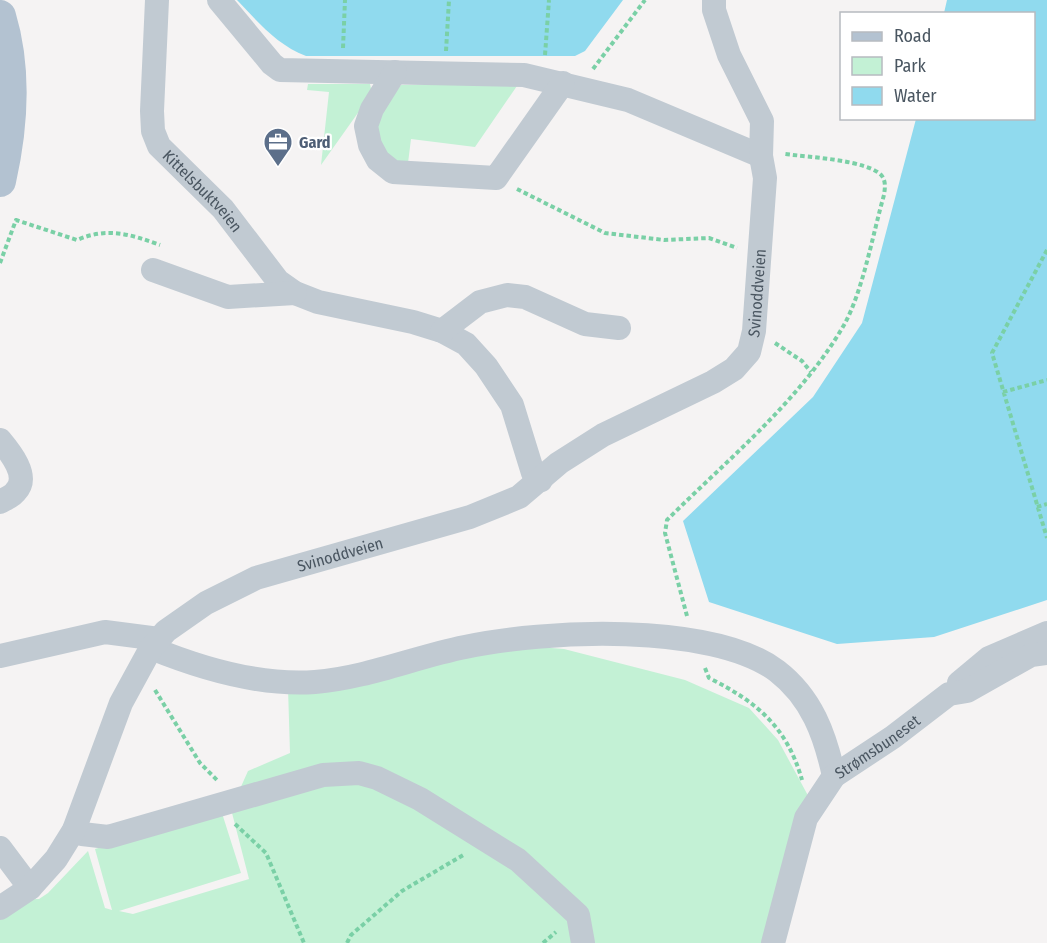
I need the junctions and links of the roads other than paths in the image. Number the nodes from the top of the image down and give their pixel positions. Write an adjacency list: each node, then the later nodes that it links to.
1 (157, 0): 10 (street, Kittelsbuktveien)
2 (219, 0): 5 (street)
3 (714, 0): 7 (street, Svinoddveien)
4 (0, 16): 8 (main road)
5 (395, 72): 6 (street); 6 (street)
6 (571, 85): 7 (street)
7 (760, 156): 14 (street, Svinoddveien)
8 (0, 181)
9 (153, 270): 10 (street, Kittelsbuktveien)
10 (295, 293): 12 (street, Kittelsbuktveien)
11 (619, 328): 12 (street)
12 (442, 331): 14 (street, Kittelsbuktveien)
13 (0, 440): 15 (street)
14 (541, 480): 17 (street, Svinoddveien)
15 (0, 502)
16 (1047, 633): 20 (street)
17 (150, 651): 19 (street); 21 (street); 22 (street, Svinoddveien)
18 (1047, 652): 20 (street, Strømsbuneset)
19 (0, 656)
20 (949, 694): 21 (street, Strømsbuneset)
21 (834, 776): 27 (street, Strømsbuneset)
22 (74, 830): 24 (street, Svinoddveien); 26 (street)
23 (0, 848): 24 (street)
24 (30, 888): 25 (street, Svinoddveien)
25 (0, 908)
26 (583, 943)
27 (773, 943)

